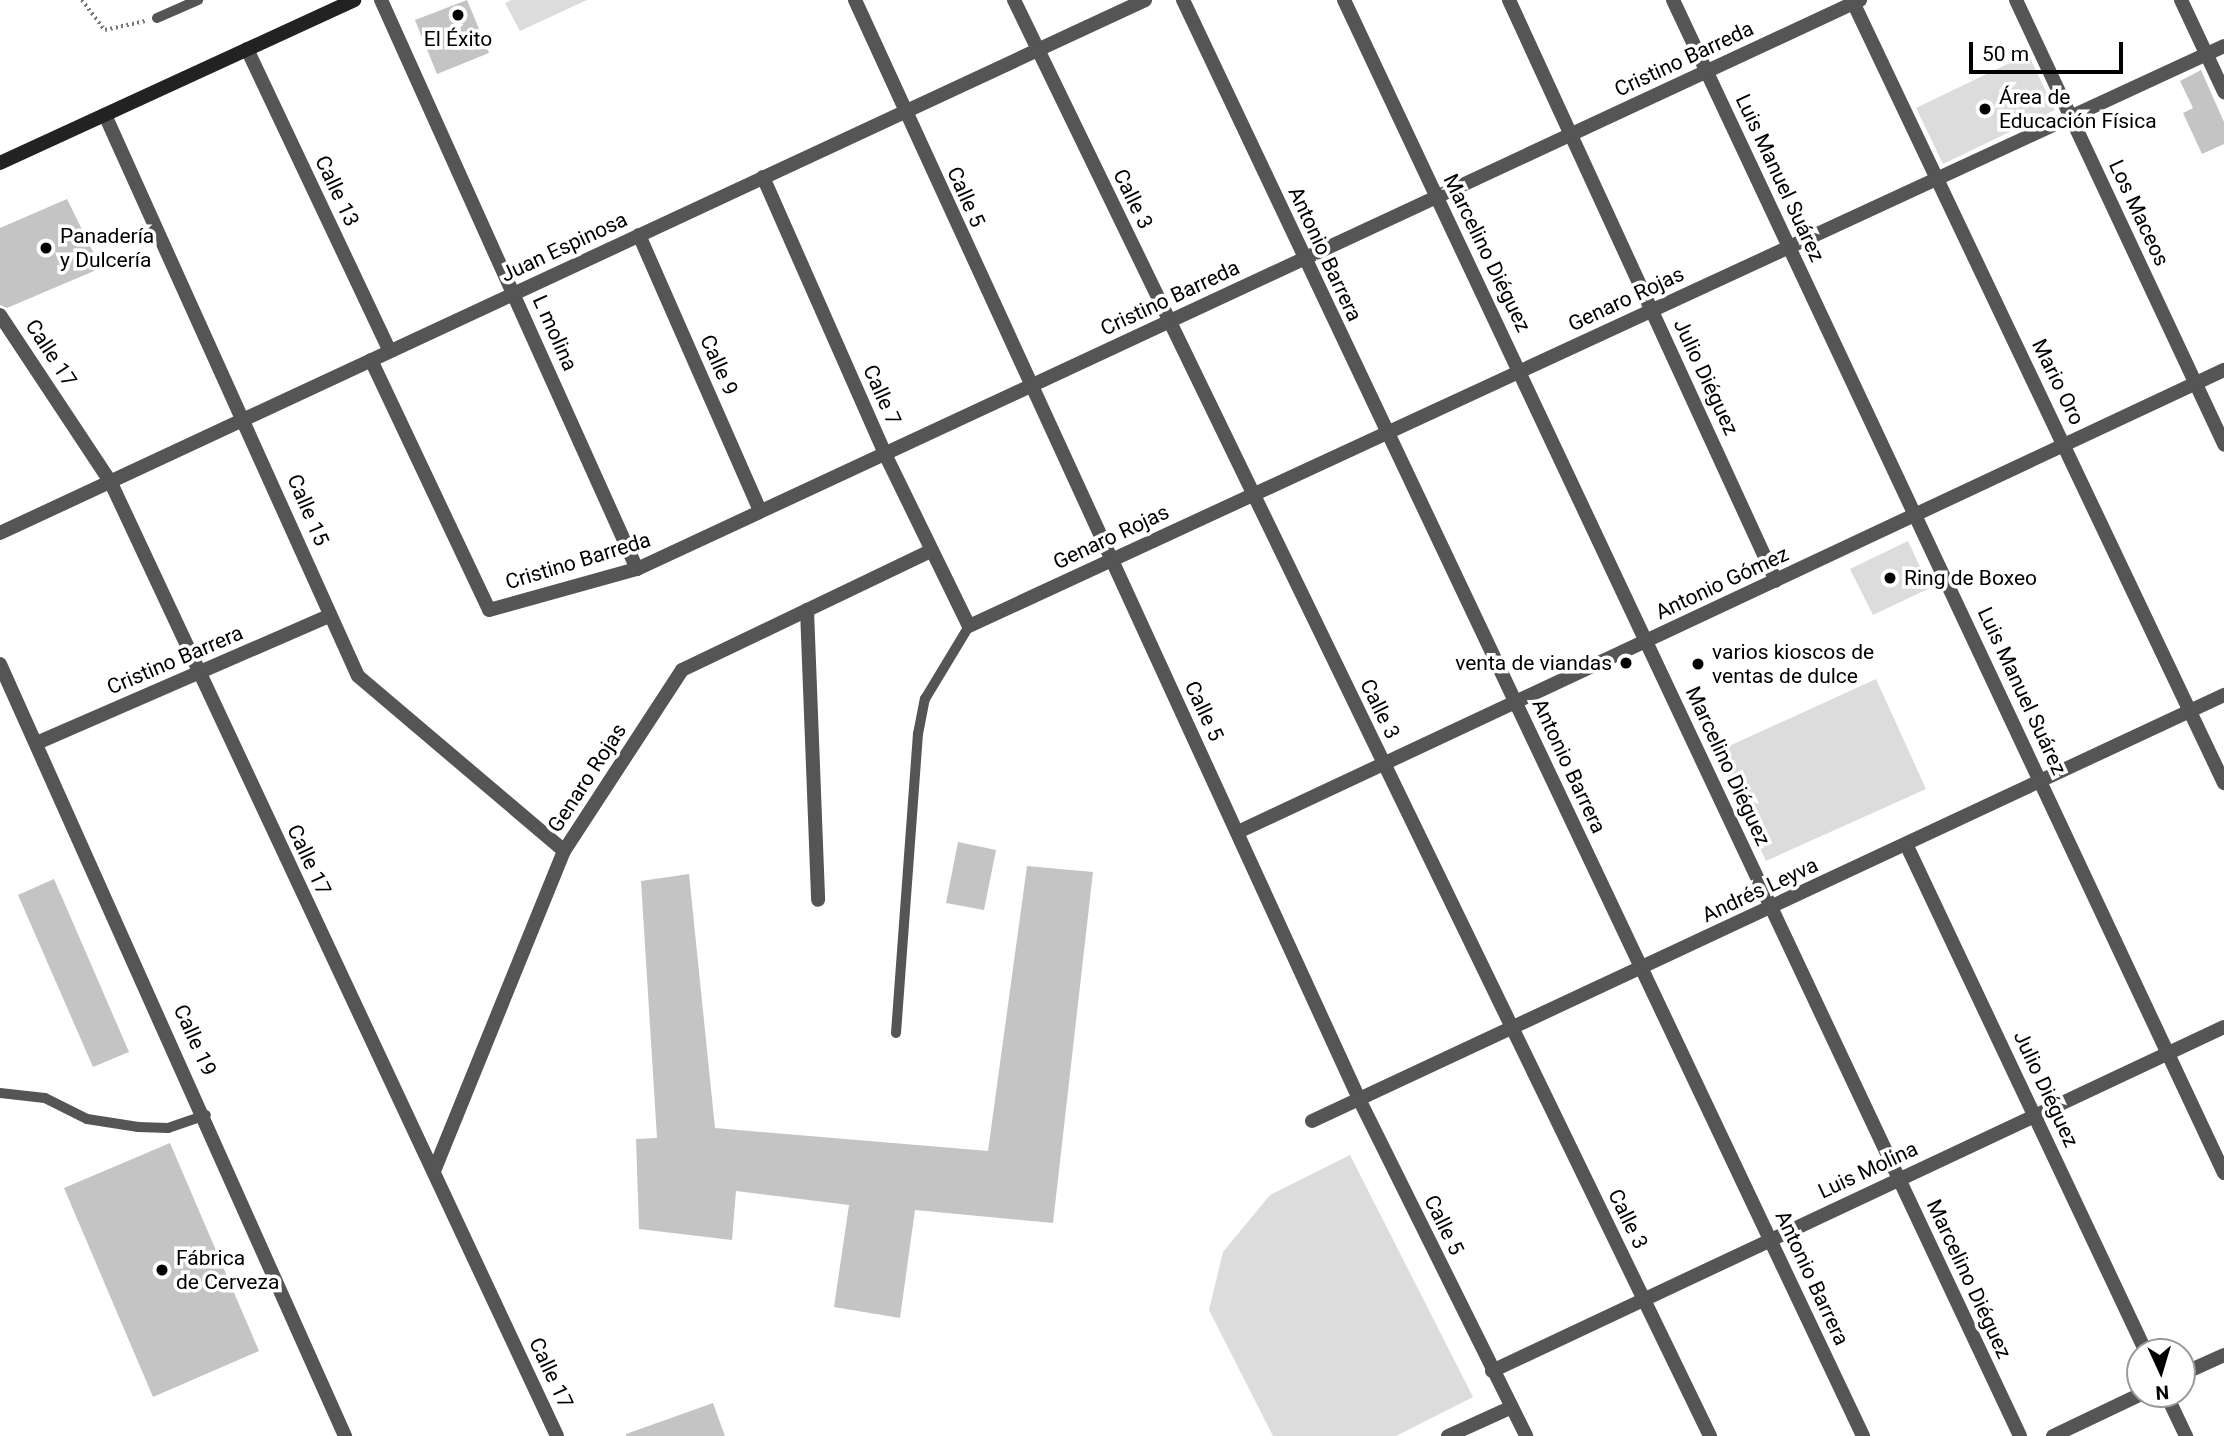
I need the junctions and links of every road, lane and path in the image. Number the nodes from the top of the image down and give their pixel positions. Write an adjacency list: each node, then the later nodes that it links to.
1 (82, 0): 15 (path)
2 (198, 0): 15 (lane)
3 (354, 0): 17 (main road)
4 (381, 0): 33 (street, L molina)
5 (855, 0): 22 (street, Calle 5)
6 (1014, 0): 18 (street, Calle 3)
7 (1145, 0): 18 (street, Juan Espinosa)
8 (1183, 0): 32 (street, Antonio Barrera)
9 (1345, 0): 29 (street, Marcelino Diéguez)
10 (1509, 0): 25 (street, Julio Diéguez)
11 (1673, 0): 20 (street, Luis Manuel Suárez)
12 (2015, 0): 24 (street, Los Maceos)
13 (2181, 0): 19 (street)
14 (1855, 1): 20 (street, Cristino Barreda); 28 (street, Mario Oro)
15 (157, 18)
16 (2224, 46): 19 (street, Genaro Rojas)
17 (247, 49): 23 (main road); 37 (street, Calle 13)
18 (1038, 50): 22 (street, Juan Espinosa); 36 (street, Calle 3)
19 (2206, 54): 21 (street); 24 (street, Genaro Rojas)
20 (1706, 71): 25 (street, Cristino Barreda); 31 (street, Luis Manuel Suárez)
21 (2224, 92)
22 (905, 111): 27 (street, Juan Espinosa); 42 (street, Calle 5)
23 (105, 115): 26 (main road); 43 (street, Calle 15)
24 (2070, 117): 28 (street, Genaro Rojas); 41 (street, Los Maceos)
25 (1570, 135): 29 (street, Cristino Barreda); 34 (street, Julio Diéguez)
26 (0, 163)
27 (763, 177): 30 (street, Juan Espinosa); 47 (street, Calle 7)
28 (1937, 178): 31 (street, Genaro Rojas); 46 (street, Mario Oro)
29 (1436, 197): 32 (street, Cristino Barreda); 40 (street, Marcelino Diéguez)
30 (639, 235): 33 (street, Juan Espinosa); 50 (street, Calle 9)
31 (1790, 247): 34 (street, Genaro Rojas); 51 (street, Luis Manuel Suárez)
32 (1304, 259): 36 (street, Cristino Barreda); 44 (street, Antonio Barrera)
33 (514, 293): 37 (street, Juan Espinosa); 55 (street, L molina)
34 (1653, 310): 40 (street, Genaro Rojas); 56 (street, Julio Diéguez)
35 (0, 315): 48 (street, Calle 17)
36 (1168, 322): 42 (street, Cristino Barreda); 49 (street, Calle 3)
37 (390, 351): 38 (street, Juan Espinosa)
38 (371, 360): 43 (street, Juan Espinosa); 55 (street, Cristino Barreda)
39 (2224, 370): 41 (street, Antonio Gómez)
40 (1520, 371): 44 (street, Genaro Rojas); 60 (street, Marcelino Diéguez)
41 (2196, 384): 45 (street, Los Maceos); 46 (street, Antonio Gómez)
42 (1028, 386): 47 (street, Cristino Barreda); 54 (street, Calle 5)
43 (247, 418): 48 (street, Juan Espinosa); 58 (street, Calle 15)
44 (1387, 433): 49 (street, Genaro Rojas); 64 (street, Antonio Barrera)
45 (2224, 444)
46 (2065, 445): 51 (street, Antonio Gómez); 65 (street, Mario Oro)
47 (884, 454): 50 (street, Cristino Barreda); 53 (street, Calle 7)
48 (111, 483): 52 (street, Juan Espinosa); 62 (street, Calle 17)
49 (1252, 496): 54 (street, Genaro Rojas); 67 (street, Calle 3)
50 (760, 511): 55 (street, Cristino Barreda)
51 (1916, 515): 56 (street, Antonio Gómez); 68 (street, Luis Manuel Suárez)
52 (0, 533)
53 (932, 550): 57 (street, Genaro Rojas); 59 (street, Calle 7)
54 (1110, 561): 59 (street, Genaro Rojas); 70 (street, Calle 5)
55 (637, 569)
56 (1776, 580): 60 (street, Antonio Gómez)
57 (807, 610): 72 (street, Genaro Rojas); 73 (street)
58 (329, 616): 62 (street, Cristino Barrera); 72 (street, Calle 15)
59 (969, 626): 78 (lane)
60 (1647, 641): 64 (street, Antonio Gómez); 74 (street, Marcelino Diéguez)
61 (0, 664): 66 (street, Calle 19)
62 (198, 673): 66 (street, Cristino Barrera); 85 (street, Calle 17)
63 (2224, 695): 65 (street, Andrés Leyva)
64 (1516, 703): 67 (street, Antonio Gómez); 75 (street, Antonio Barrera)
65 (2190, 710): 68 (street, Andrés Leyva); 69 (street, Mario Oro)
66 (39, 742): 82 (street, Calle 19)
67 (1385, 765): 70 (street, Antonio Gómez); 77 (street, Calle 3)
68 (2041, 781): 71 (street, Andrés Leyva); 79 (street, Luis Manuel Suárez)
69 (2224, 783)
70 (1238, 832): 81 (street, Calle 5)
71 (1906, 844): 74 (street, Andrés Leyva); 83 (street, Julio Diéguez)
72 (564, 851): 85 (street, Genaro Rojas)
73 (818, 900)
74 (1772, 908): 75 (street, Andrés Leyva); 87 (street, Marcelino Diéguez)
75 (1642, 968): 77 (street, Andrés Leyva); 88 (street, Antonio Barrera)
76 (2224, 1027): 79 (street, Luis Molina)
77 (1513, 1028): 81 (street, Andrés Leyva); 89 (street, Calle 3)
78 (896, 1033)
79 (2168, 1053): 83 (street, Luis Molina); 86 (street, Luis Manuel Suárez)
80 (0, 1093): 82 (lane)
81 (1359, 1099): 84 (street, Andrés Leyva); 93 (street, Calle 5)
82 (206, 1115): 97 (street, Calle 19)
83 (2035, 1115): 87 (street, Luis Molina); 90 (street, Julio Diéguez)
84 (1312, 1121)
85 (434, 1171): 98 (street, Calle 17)
86 (2224, 1173)
87 (1899, 1179): 88 (street, Luis Molina); 103 (street, Marcelino Diéguez)
88 (1770, 1239): 89 (street, Luis Molina); 102 (street, Antonio Barrera)
89 (1643, 1298): 93 (street, Luis Molina); 101 (street, Calle 3)
90 (2140, 1338)
91 (2224, 1355): 92 (street)
92 (2196, 1368)
93 (1492, 1371): 95 (street, Calle 5)
94 (2126, 1401): 104 (street)
95 (1512, 1406): 99 (street); 100 (street, Calle 5)
96 (2173, 1408): 105 (street)
97 (345, 1436)
98 (557, 1436)
99 (1447, 1436)
100 (1526, 1436)
101 (1710, 1436)
102 (1863, 1436)
103 (2020, 1436)
104 (2053, 1436)
105 (2186, 1436)

